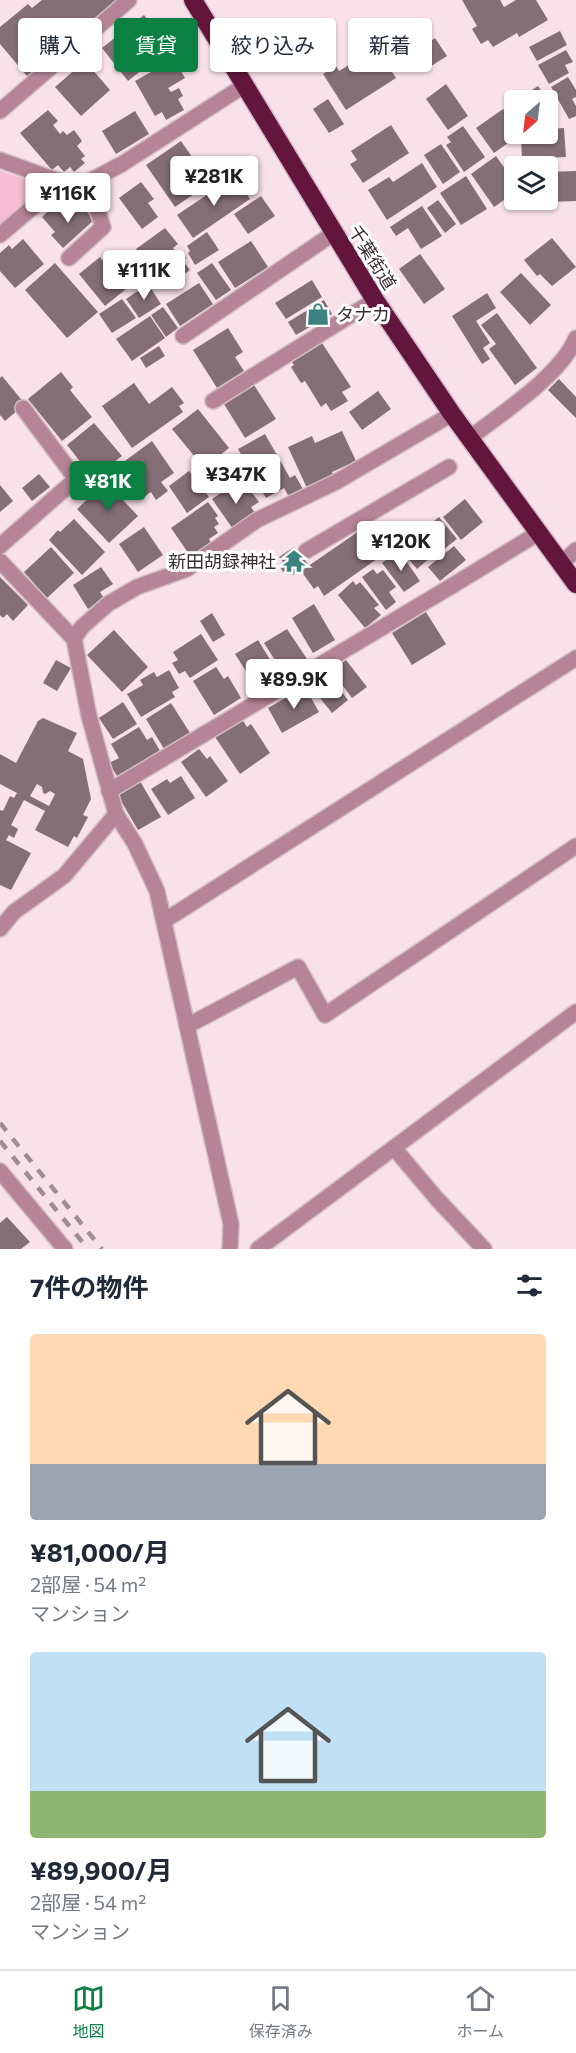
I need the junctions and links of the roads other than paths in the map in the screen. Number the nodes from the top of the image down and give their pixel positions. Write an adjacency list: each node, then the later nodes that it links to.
1 (129, 0): 4 (street)
2 (193, 0): 3 (highway, 千葉街道)
3 (244, 85): 7 (street); 8 (highway, 千葉街道)
4 (0, 111)
5 (0, 160): 6 (street)
6 (62, 182): 7 (street); 9 (street)
7 (88, 182): 10 (street)
8 (334, 233): 11 (highway, 千葉街道); 12 (street)
9 (0, 234)
10 (69, 258)
11 (375, 300): 14 (street); 16 (highway, 千葉街道)
12 (183, 336)
13 (576, 338): 17 (street)
14 (213, 401)
15 (23, 408): 20 (street)
16 (452, 414): 17 (highway, 千葉街道); 26 (street)
17 (470, 438): 19 (highway, 千葉街道)
18 (449, 467): 22 (street)
19 (540, 532): 24 (highway, 千葉街道); 28 (street)
20 (0, 546)
21 (576, 550): 24 (street)
22 (306, 551)
23 (0, 561): 26 (street)
24 (562, 563): 25 (highway, 千葉街道)
25 (576, 584)
26 (74, 639): 28 (street)
27 (576, 658): 31 (street)
28 (109, 791): 29 (street)
29 (116, 814): 31 (street); 32 (street)
30 (576, 846): 34 (street)
31 (164, 921): 34 (street)
32 (0, 929)
33 (576, 1012): 35 (street)
34 (187, 1026): 38 (street)
35 (394, 1148): 39 (street); 40 (street)
36 (0, 1171): 37 (street)
37 (65, 1249)
38 (230, 1249)
39 (258, 1249)
40 (484, 1249)

